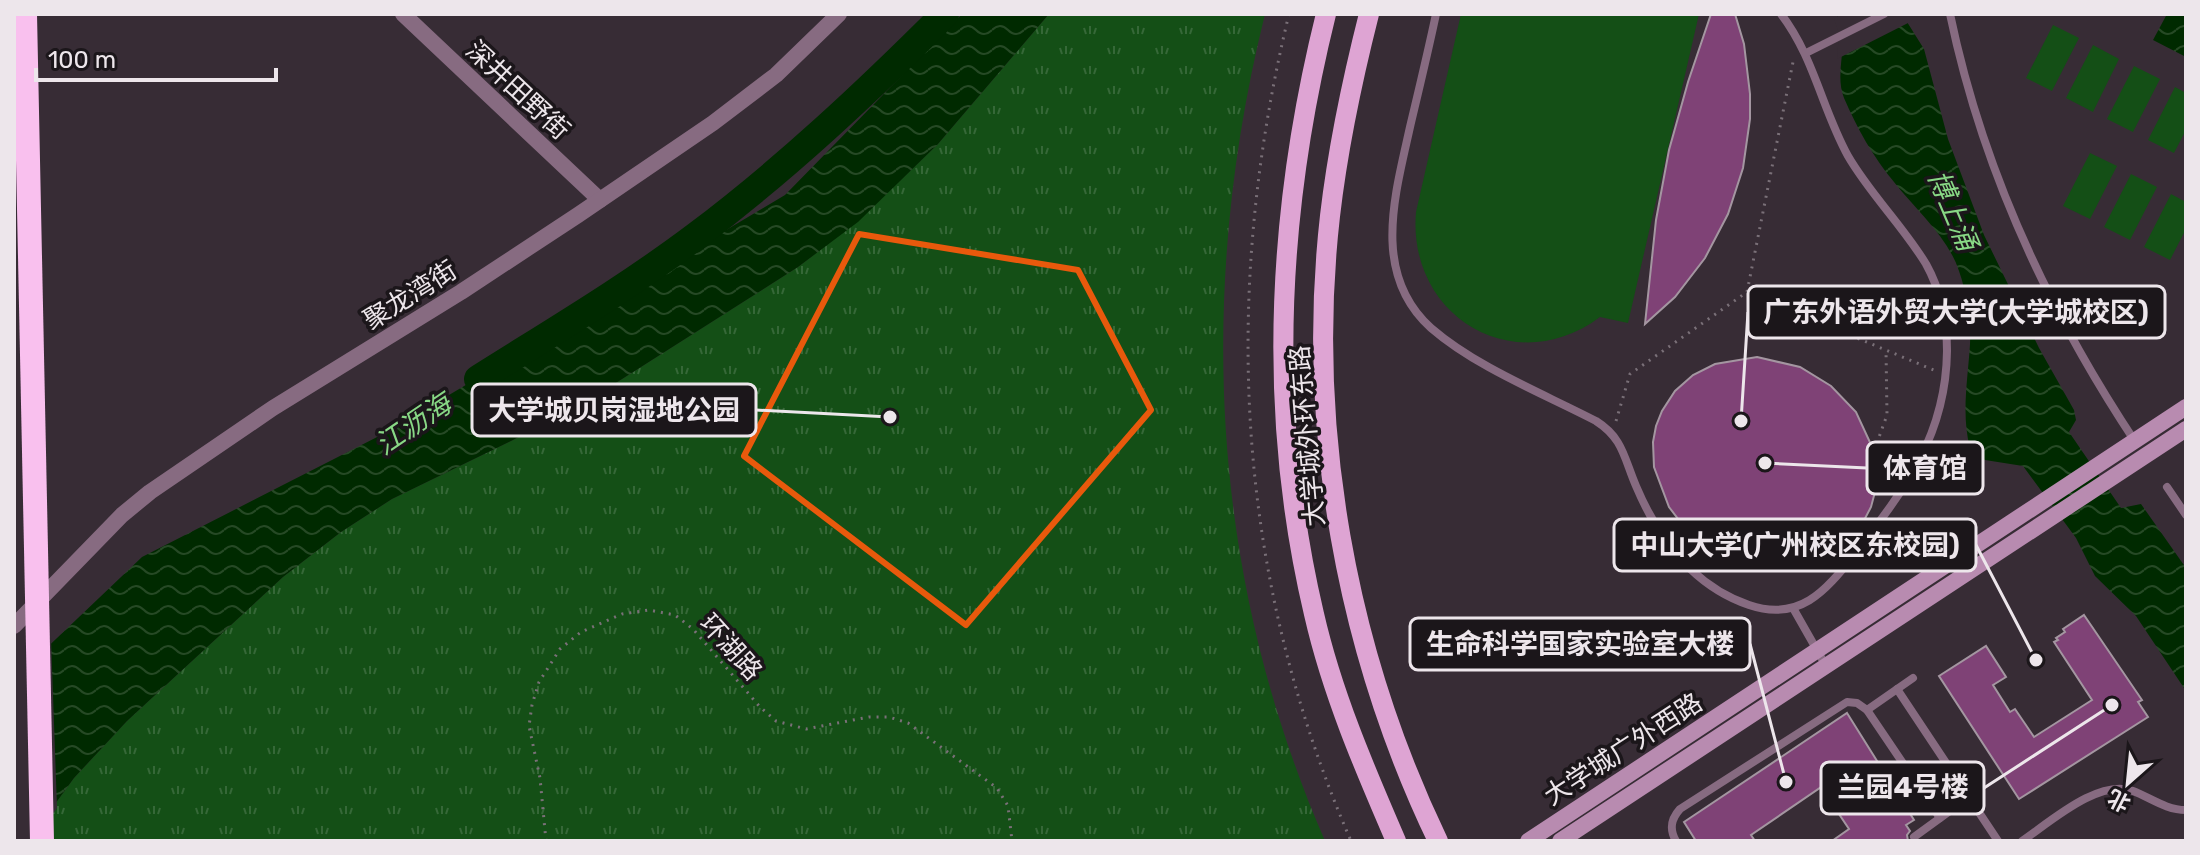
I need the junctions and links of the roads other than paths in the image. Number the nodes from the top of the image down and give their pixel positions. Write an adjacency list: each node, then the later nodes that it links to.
1 (25, 14): 29 (highway, bridge)
2 (403, 14): 11 (street, 深井田野街)
3 (839, 14): 11 (street, 聚龙湾街)
4 (1326, 14): 30 (main road, 大学城外环东路)
5 (1369, 14): 31 (main road, 大学城外环东路)
6 (1436, 14): 18 (lane)
7 (1781, 14): 10 (lane)
8 (1884, 14): 10 (lane)
9 (1950, 14): 14 (lane)
10 (1806, 53): 18 (lane)
11 (600, 200): 19 (street, 聚龙湾街)
12 (2186, 407): 14 (main road, 大学城广外西路)
13 (2186, 429): 15 (main road, 大学城广外西路)
14 (2135, 441): 15 (lane); 20 (main road, 大学城广外西路)
15 (2145, 456): 21 (main road, 大学城广外西路)
16 (2167, 487): 17 (lane)
17 (2186, 515)
18 (1793, 608): 20 (lane)
19 (14, 626)
20 (1817, 650): 21 (lane); 32 (main road, 大学城广外西路)
21 (1826, 666): 33 (main road, 大学城广外西路)
22 (1913, 678): 23 (lane)
23 (1897, 689): 24 (lane); 25 (lane)
24 (1867, 710): 27 (lane); 34 (lane)
25 (1969, 797): 27 (lane); 35 (lane)
26 (2186, 810): 36 (lane)
27 (1940, 818): 28 (lane)
28 (1914, 837)
29 (42, 841)
30 (1396, 841)
31 (1438, 841)
32 (1528, 841)
33 (1560, 841)
34 (1676, 841)
35 (1998, 841)
36 (2022, 841)

